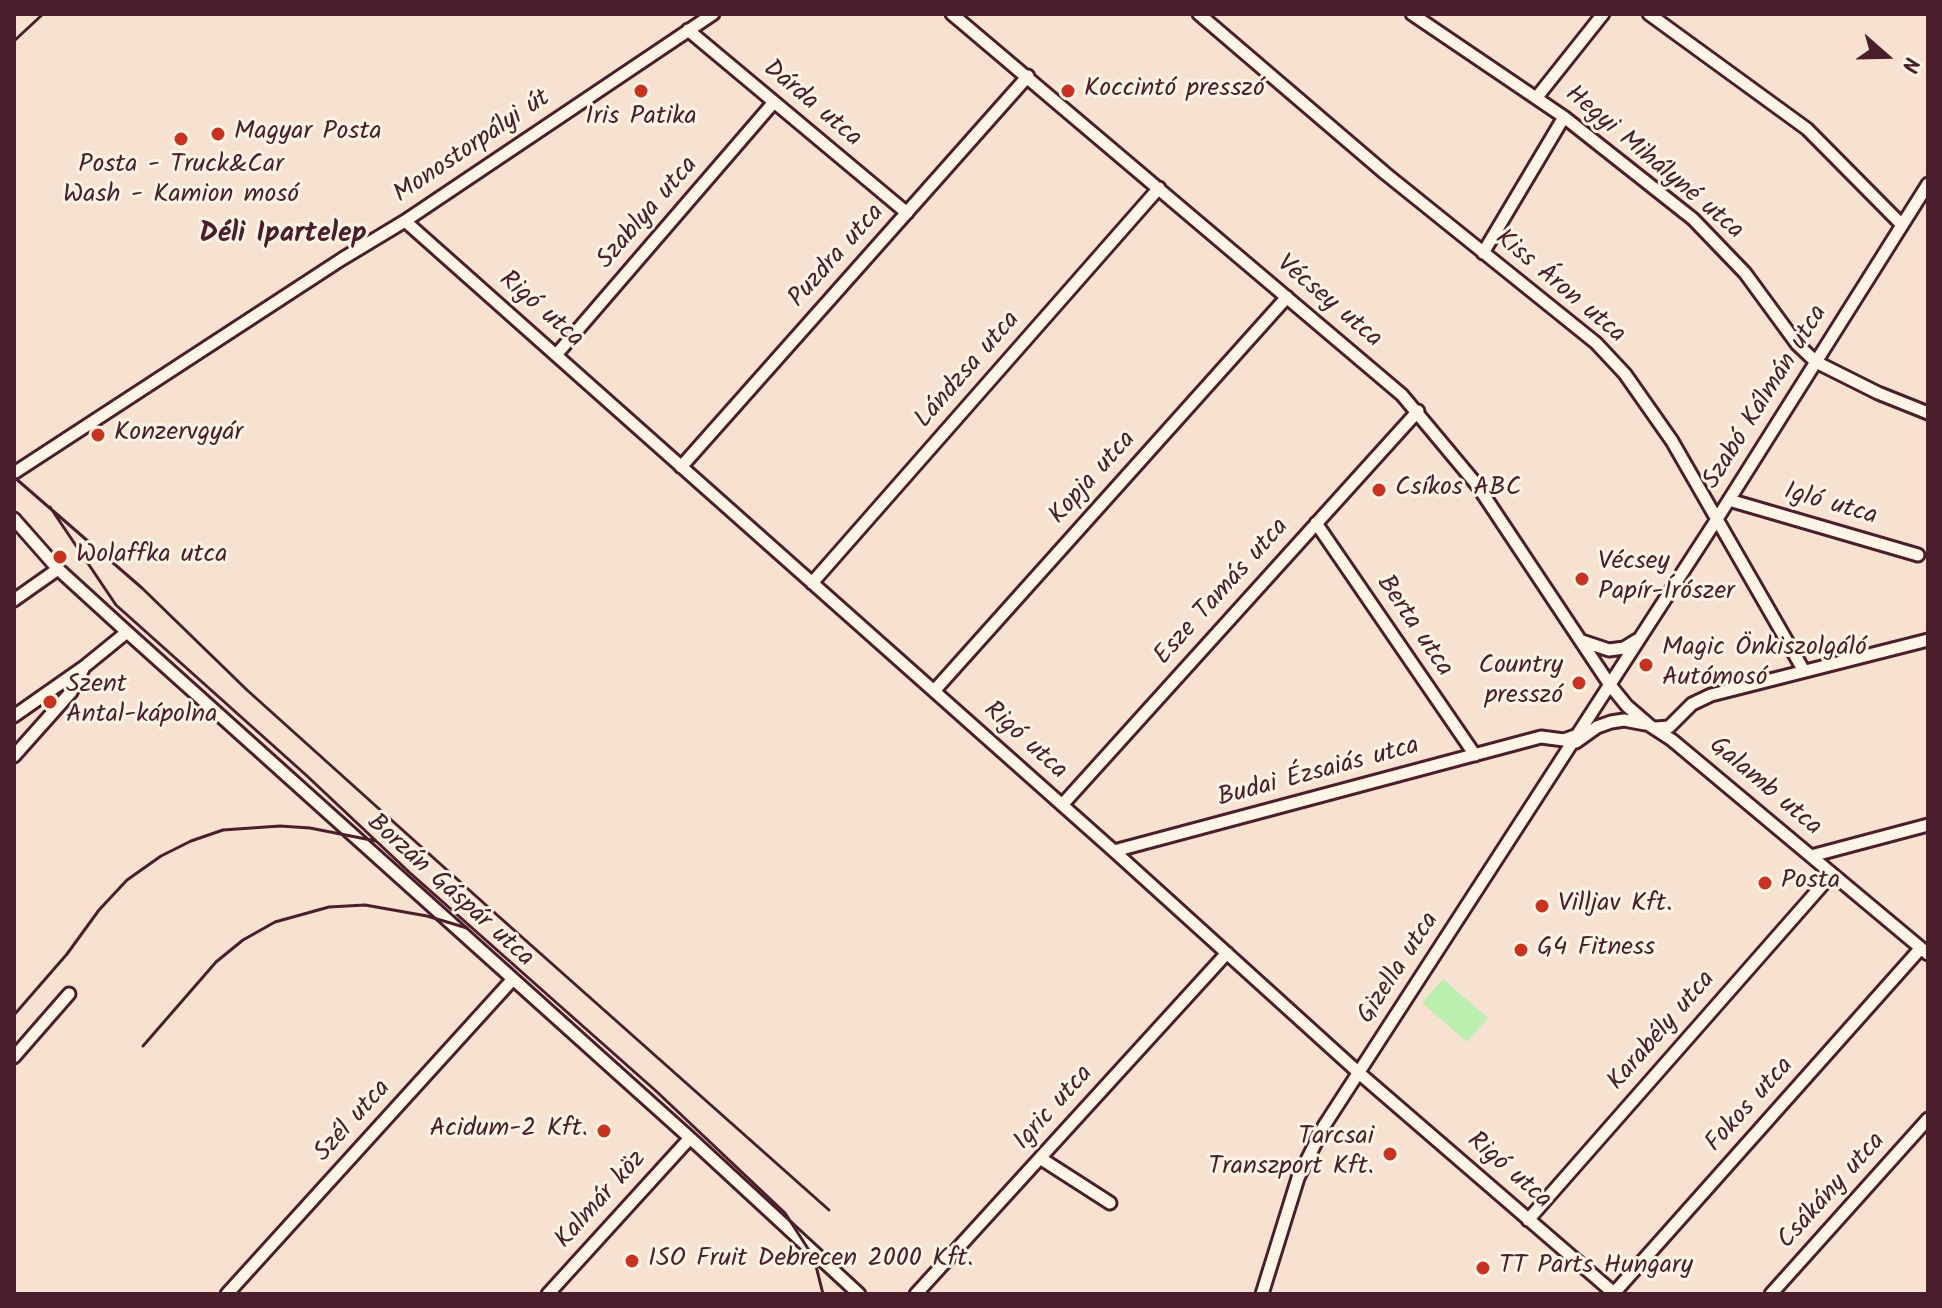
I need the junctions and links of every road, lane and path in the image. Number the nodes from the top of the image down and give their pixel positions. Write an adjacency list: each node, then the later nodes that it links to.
1 (713, 14): 7 (street, Monostorpályi út)
2 (952, 14): 8 (street, Vécsey utca)
3 (1199, 14): 17 (street, Kiss Áron utca)
4 (1412, 14): 9 (street, Hegyi Mihályné utca)
5 (1603, 14): 9 (street)
6 (1649, 14): 16 (street)
7 (688, 30): 10 (street, Dárda utca); 15 (street, Monostorpályi út)
8 (1028, 76): 13 (street, Vécsey utca); 14 (street, Puzdra utca)
9 (1537, 97): 11 (street, Hegyi Mihályné utca)
10 (774, 102): 14 (street, Dárda utca); 19 (street, Szablya utca)
11 (1564, 117): 17 (street); 20 (street, Hegyi Mihályné utca)
12 (1928, 184): 16 (street, Szabó Kálmán utca)
13 (1159, 188): 18 (street, Vécsey utca); 31 (street, Lándzsa utca)
14 (907, 213): 23 (street, Puzdra utca)
15 (405, 221): 19 (street, Rigó utca); 24 (street, Monostorpályi út)
16 (1902, 225): 20 (street, Szabó Kálmán utca)
17 (1483, 253): 27 (street, Kiss Áron utca)
18 (1287, 297): 21 (street, Vécsey utca); 40 (street, Kopja utca)
19 (556, 355): 23 (street, Rigó utca)
20 (1816, 362): 22 (street, Hegyi Mihályné utca); 25 (street, Szabó Kálmán utca)
21 (1418, 411): 28 (street, Esze Tamás utca); 35 (street, Vécsey utca)
22 (1928, 413)
23 (681, 467): 31 (street, Rigó utca)
24 (14, 473)
25 (1729, 500): 27 (street, Szabó Kálmán utca); 29 (street, Igló utca)
26 (14, 519): 30 (street, Borzán Gáspár utca)
27 (1717, 519): 34 (street, Szabó Kálmán utca); 38 (street, Kiss Áron utca)
28 (1316, 523): 48 (street, Berta utca); 50 (street, Esze Tamás utca)
29 (1918, 555)
30 (58, 569): 32 (street); 33 (street, Borzán Gáspár utca)
31 (812, 583): 40 (street, Rigó utca)
32 (14, 600)
33 (127, 632): 37 (street); 57 (street, Borzán Gáspár utca)
34 (1643, 634): 35 (street); 39 (street, Szabó Kálmán utca)
35 (1580, 639): 39 (street, Vécsey utca)
36 (1928, 640): 38 (street)
37 (84, 667): 41 (street); 49 (street)
38 (1804, 671): 42 (street)
39 (1610, 685): 43 (street, Galamb utca); 44 (street, Gizella utca)
40 (934, 691): 50 (street, Rigó utca)
41 (14, 716)
42 (1681, 717): 43 (street); 46 (street)
43 (1652, 727): 46 (street, Galamb utca); 47 (street)
44 (1576, 735): 45 (street, Budai Ézsaiás utca); 47 (street, Gizella utca)
45 (1537, 740): 47 (street); 48 (street, Budai Ézsaiás utca)
46 (1680, 746): 53 (street, Galamb utca)
47 (1564, 754): 60 (street, Gizella utca)
48 (1475, 755): 52 (street, Budai Ézsaiás utca)
49 (14, 756)
50 (1062, 805): 52 (street, Rigó utca)
51 (1928, 825): 53 (street)
52 (1114, 851): 56 (street, Rigó utca)
53 (1811, 856): 54 (street, Galamb utca)
54 (1832, 874): 55 (street, Galamb utca); 65 (street, Karabély utca)
55 (1924, 951): 71 (street, Fokos utca)
56 (1227, 953): 60 (street, Rigó utca); 63 (street, Igric utca)
57 (513, 979): 62 (street, Borzán Gáspár utca); 66 (street, Szél utca)
58 (69, 994): 59 (street)
59 (14, 1057)
60 (1359, 1073): 65 (street, Rigó utca); 70 (street, Gizella utca)
61 (1928, 1119): 72 (street, Csákány utca)
62 (690, 1138): 67 (street, Kalmár köz); 68 (street, Borzán Gáspár utca)
63 (1040, 1158): 64 (street); 69 (street, Igric utca)
64 (1110, 1203)
65 (1528, 1220): 71 (street, Rigó utca)
66 (227, 1294)
67 (548, 1294)
68 (859, 1294)
69 (916, 1294)
70 (1262, 1294)
71 (1614, 1294)
72 (1771, 1294)

